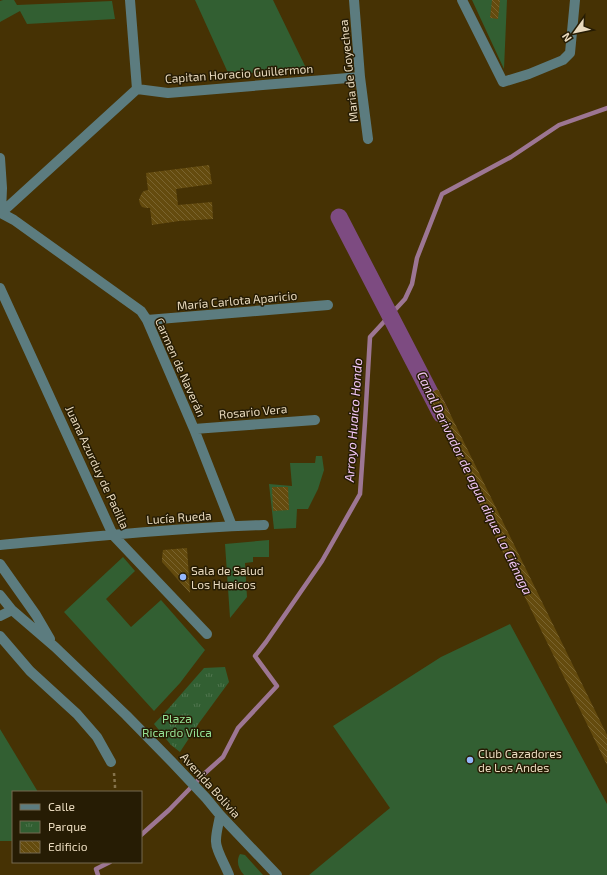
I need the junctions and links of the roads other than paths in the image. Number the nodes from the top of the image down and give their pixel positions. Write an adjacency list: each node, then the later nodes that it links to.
1 (130, 0): 6 (street)
2 (354, 0): 5 (street, Maria de Goyechea)
3 (462, 0): 4 (street)
4 (575, 0)
5 (360, 77): 6 (street, Capitan Horacio Guillermon); 7 (street, Maria de Goyechea)
6 (138, 88): 9 (street)
7 (368, 139)
8 (0, 158): 9 (street)
9 (1, 213): 12 (street, Carmen de Naverán)
10 (0, 288): 17 (street, Juana Azurduy de Padilla)
11 (328, 305): 12 (street, María Carlota Aparicio)
12 (147, 320): 14 (street, Carmen de Naverán)
13 (315, 420): 14 (street, Rosario Vera)
14 (194, 429): 16 (street, Carmen de Naverán)
15 (264, 525): 16 (street, Lucía Rueda)
16 (232, 526): 17 (street, Lucía Rueda)
17 (113, 535): 18 (street, Lucía Rueda); 23 (street, Juana Azurduy de Padilla)
18 (0, 545)
19 (0, 564): 25 (street, Avenida Bolivia)
20 (0, 595): 21 (street, Avenida Bolivia)
21 (12, 610): 22 (street); 25 (street, Avenida Bolivia)
22 (0, 616)
23 (207, 634)
24 (0, 636): 26 (street)
25 (55, 648): 27 (street, Avenida Bolivia)
26 (111, 762)
27 (220, 815): 28 (street); 29 (street, Avenida Bolivia)
28 (229, 875)
29 (277, 875)

